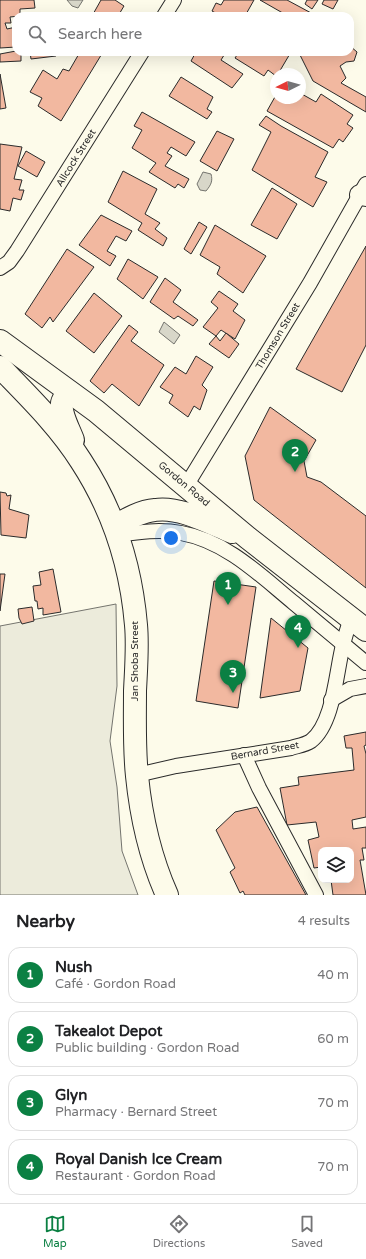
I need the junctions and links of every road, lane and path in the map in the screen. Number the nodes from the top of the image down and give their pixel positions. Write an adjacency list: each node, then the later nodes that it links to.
1 (174, 0): 2 (street)
2 (166, 12)
3 (140, 56): 5 (street, Allcock Street)
4 (364, 192): 10 (street, Thomson Street)
5 (4, 265)
6 (0, 341): 8 (main road, Gordon Road)
7 (0, 367): 9 (main road, Jan Shoba Street)
8 (69, 392): 9 (main road); 10 (main road, Gordon Road)
9 (81, 460): 11 (main road, Jan Shoba Street)
10 (186, 486): 12 (main road, Gordon Road)
11 (116, 530): 12 (main road); 14 (street); 19 (main road, Jan Shoba Street)
12 (248, 538): 13 (main road, Gordon Road)
13 (359, 624): 14 (street, Bernard Street)
14 (343, 644): 15 (street); 17 (street, Bernard Street)
15 (366, 663)
16 (366, 686): 17 (street)
17 (331, 700): 18 (street, Bernard Street)
18 (244, 755): 19 (street, Bernard Street); 21 (street)
19 (137, 775): 20 (main road, Jan Shoba Street)
20 (167, 895)
21 (316, 895)

